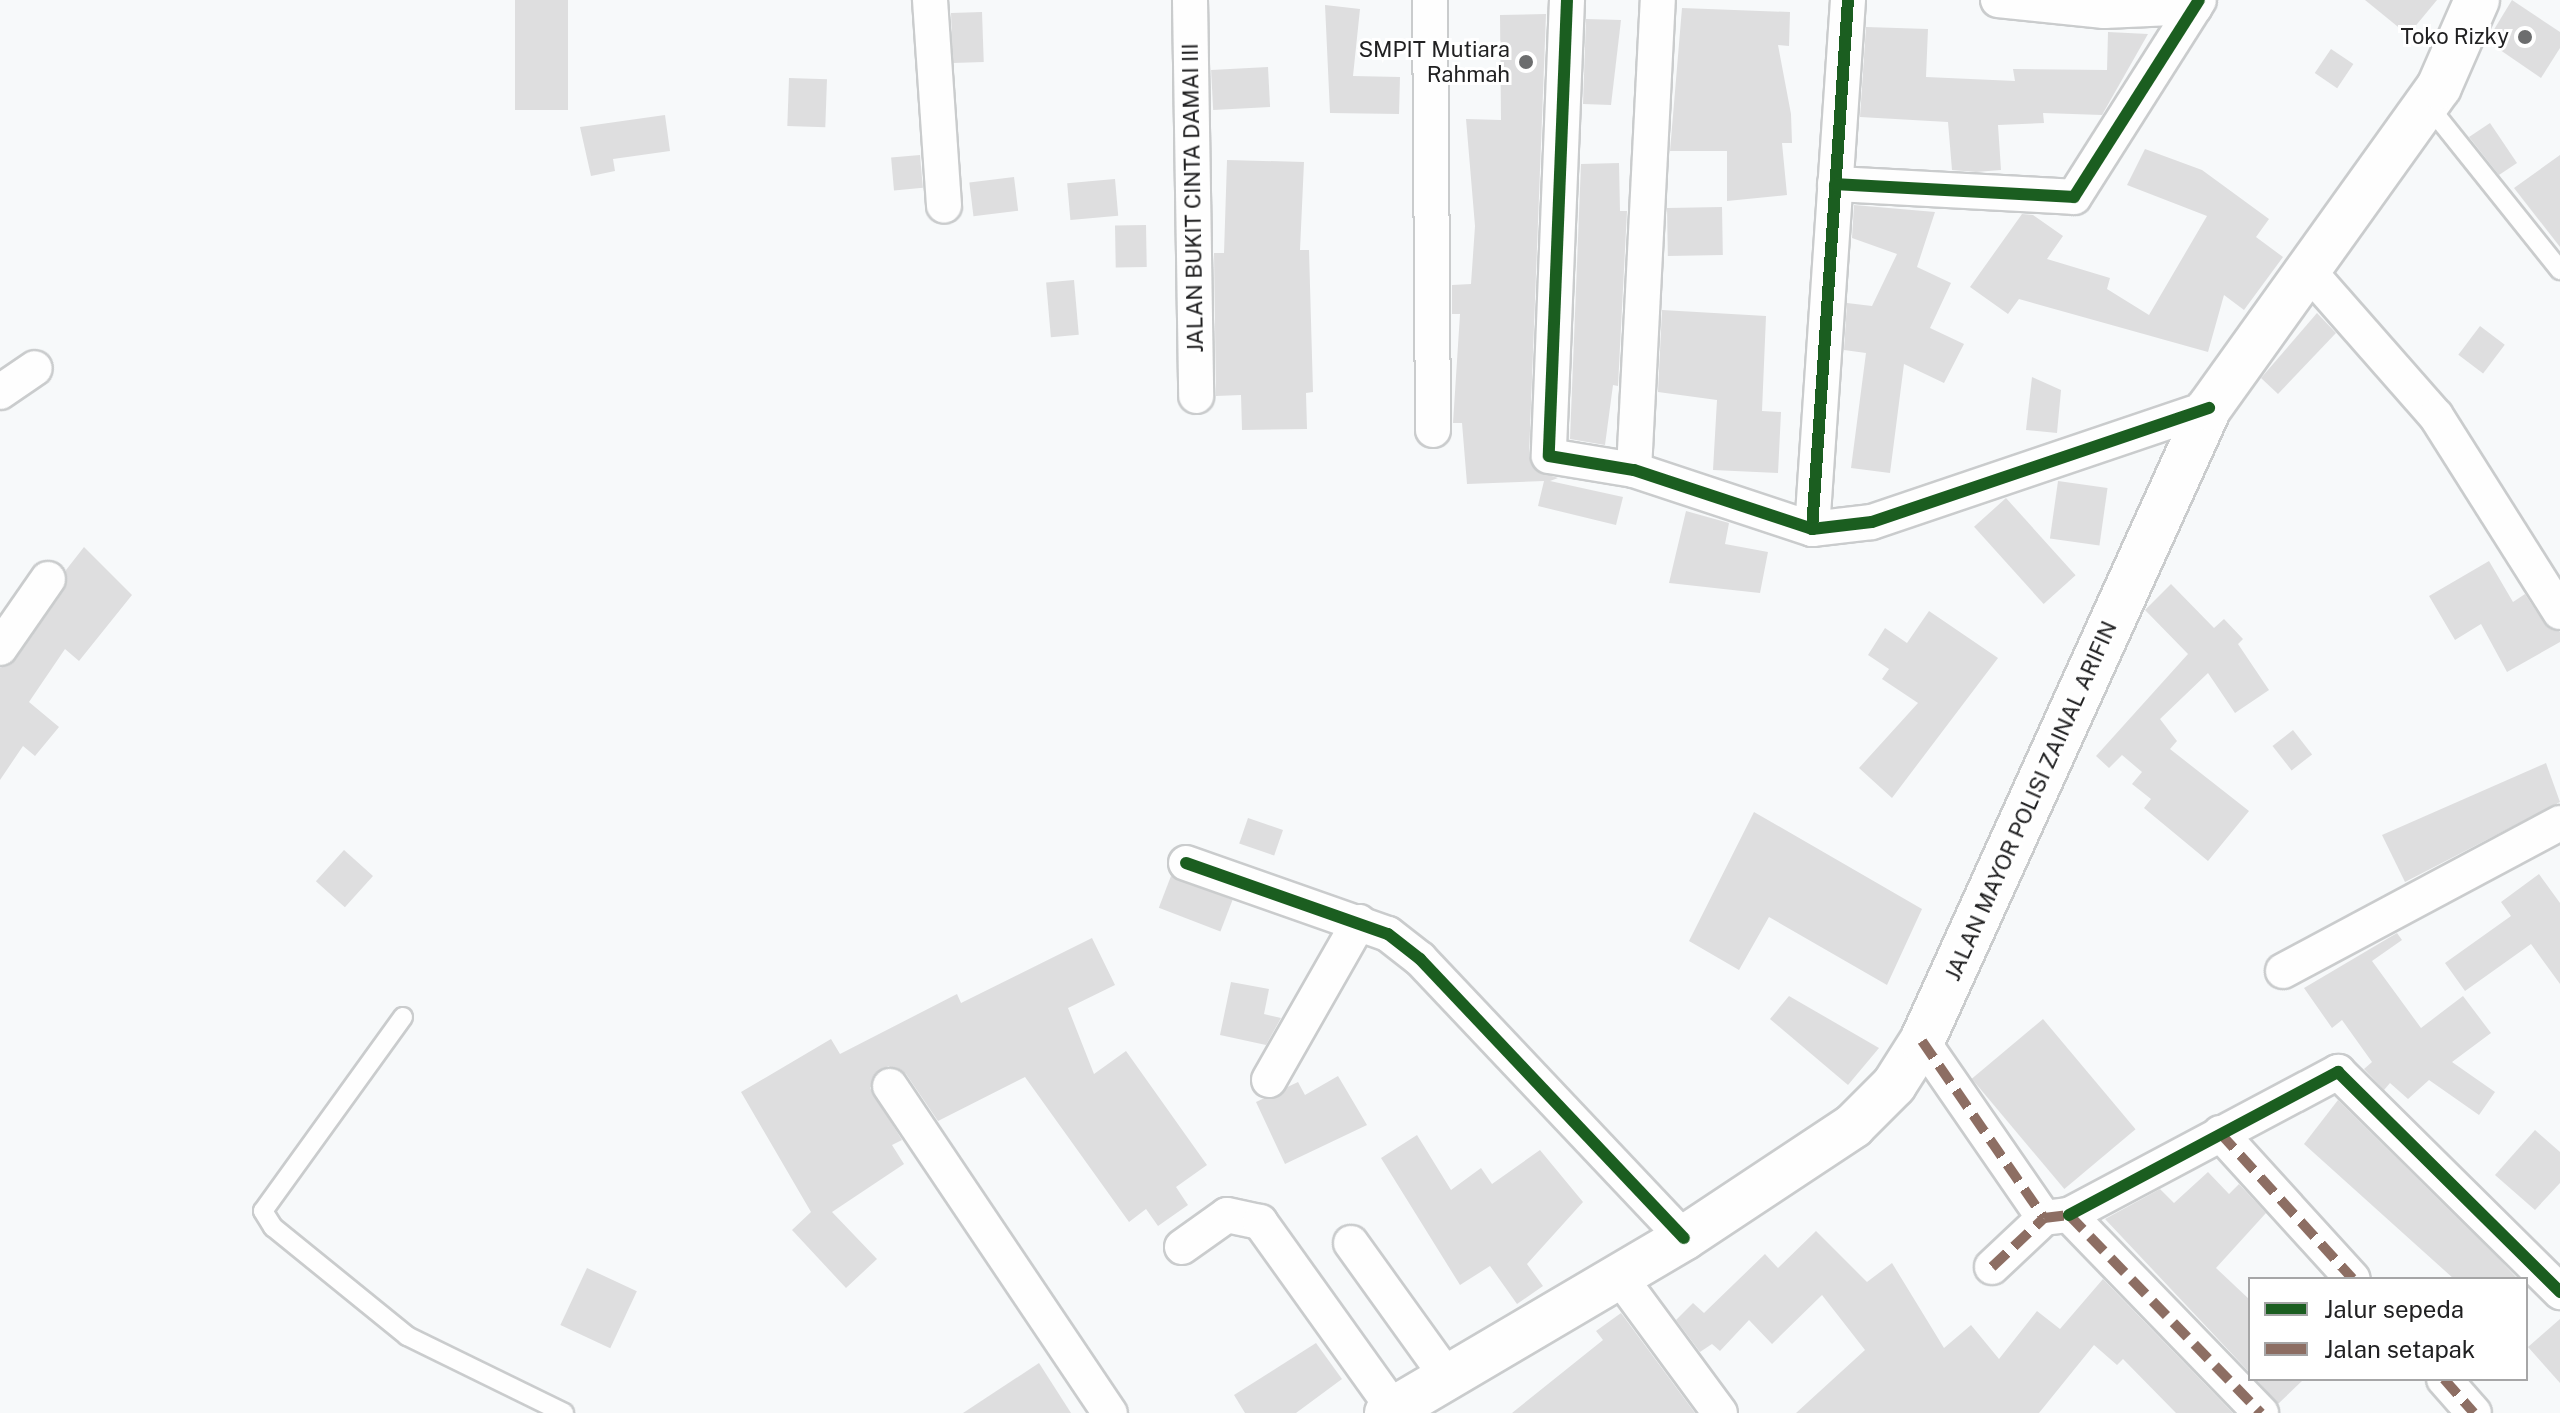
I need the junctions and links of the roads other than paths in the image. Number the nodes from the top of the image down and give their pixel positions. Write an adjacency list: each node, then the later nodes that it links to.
1 (930, 0): 12 (street)
2 (1190, 0): 17 (street, JALAN BUKIT CINTA DAMAI III)
3 (1430, 0): 19 (street)
4 (1567, 0): 20 (street)
5 (1658, 0): 20 (street)
6 (1848, 0): 11 (street)
7 (1998, 0): 9 (street)
8 (2477, 0): 10 (main road, JALAN MAYOR POLISI ZAINAL ARIFIN)
9 (2197, 4): 11 (street)
10 (2427, 104): 13 (main road, JALAN MAYOR POLISI ZAINAL ARIFIN); 14 (lane)
11 (1835, 184): 21 (street)
12 (944, 206)
13 (2305, 267): 18 (main road, JALAN MAYOR POLISI ZAINAL ARIFIN); 23 (street)
14 (2560, 270)
15 (35, 368): 16 (street)
16 (0, 392)
17 (1196, 396)
18 (2209, 408): 21 (street); 30 (main road, JALAN MAYOR POLISI ZAINAL ARIFIN)
19 (1433, 430)
20 (1634, 470): 21 (street)
21 (1812, 529)
22 (48, 579): 24 (street)
23 (2560, 612)
24 (0, 648)
25 (2560, 823): 28 (street)
26 (1186, 863): 27 (street)
27 (1359, 922): 31 (street); 35 (street)
28 (2283, 971)
29 (403, 1017): 45 (lane)
30 (1922, 1041): 34 (street); 35 (main road, JALAN MAYOR POLISI ZAINAL ARIFIN)
31 (1269, 1080)
32 (890, 1086): 46 (street)
33 (2220, 1133): 34 (street); 40 (street); 41 (street)
34 (2057, 1217): 38 (street); 48 (street)
35 (1684, 1238): 39 (main road, JALAN MAYOR POLISI ZAINAL ARIFIN)
36 (1351, 1243): 42 (street)
37 (1182, 1247): 44 (street)
38 (1992, 1267)
39 (1619, 1276): 42 (main road, JALAN MAYOR POLISI ZAINAL ARIFIN); 47 (street)
40 (2351, 1277)
41 (2560, 1292)
42 (1446, 1375): 44 (main road, JALAN MAYOR POLISI ZAINAL ARIFIN)
43 (2446, 1381): 49 (street)
44 (1391, 1411)
45 (564, 1413)
46 (1110, 1413)
47 (1720, 1413)
48 (2261, 1413)
49 (2474, 1413)

